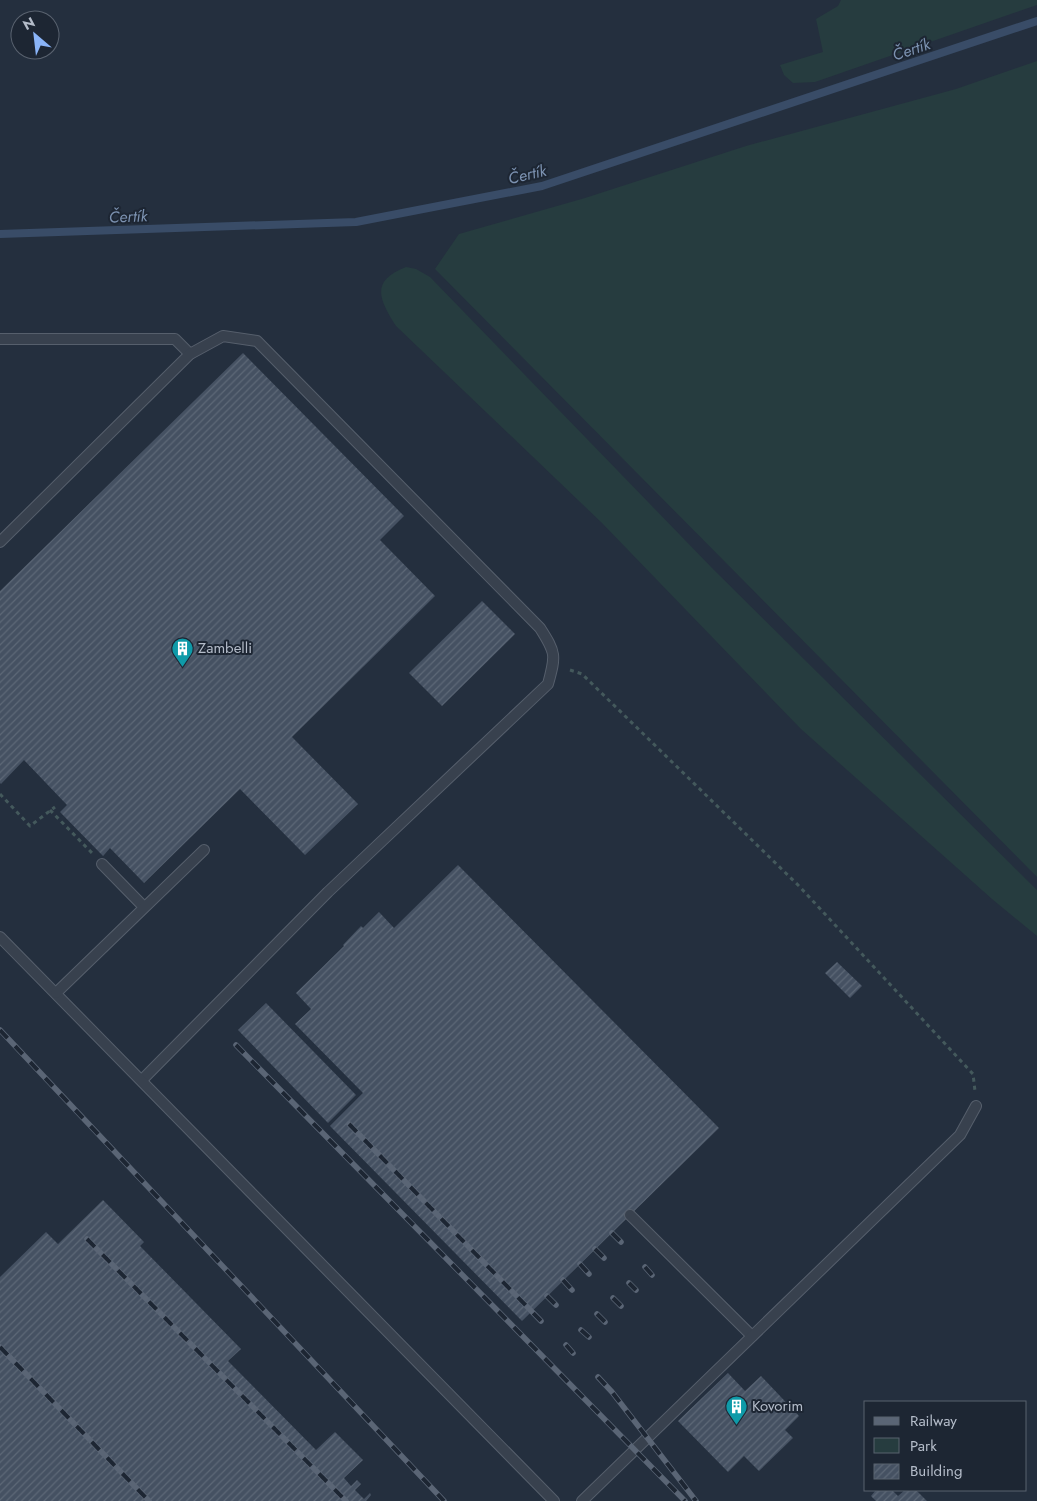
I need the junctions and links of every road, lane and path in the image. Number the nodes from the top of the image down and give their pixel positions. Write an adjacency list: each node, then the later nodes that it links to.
1 (0, 339): 2 (lane)
2 (190, 354): 3 (lane); 4 (lane)
3 (0, 542)
4 (554, 664): 13 (lane); 14 (path)
5 (0, 794): 7 (path)
6 (55, 807): 7 (path)
7 (50, 810): 9 (path)
8 (204, 850): 10 (lane)
9 (102, 864): 10 (lane)
10 (144, 907): 12 (lane)
11 (0, 937): 12 (lane)
12 (56, 993): 13 (lane)
13 (142, 1080): 17 (lane)
14 (976, 1106): 16 (lane)
15 (630, 1215): 16 (lane)
16 (752, 1336): 18 (lane)
17 (554, 1501)
18 (582, 1501)

